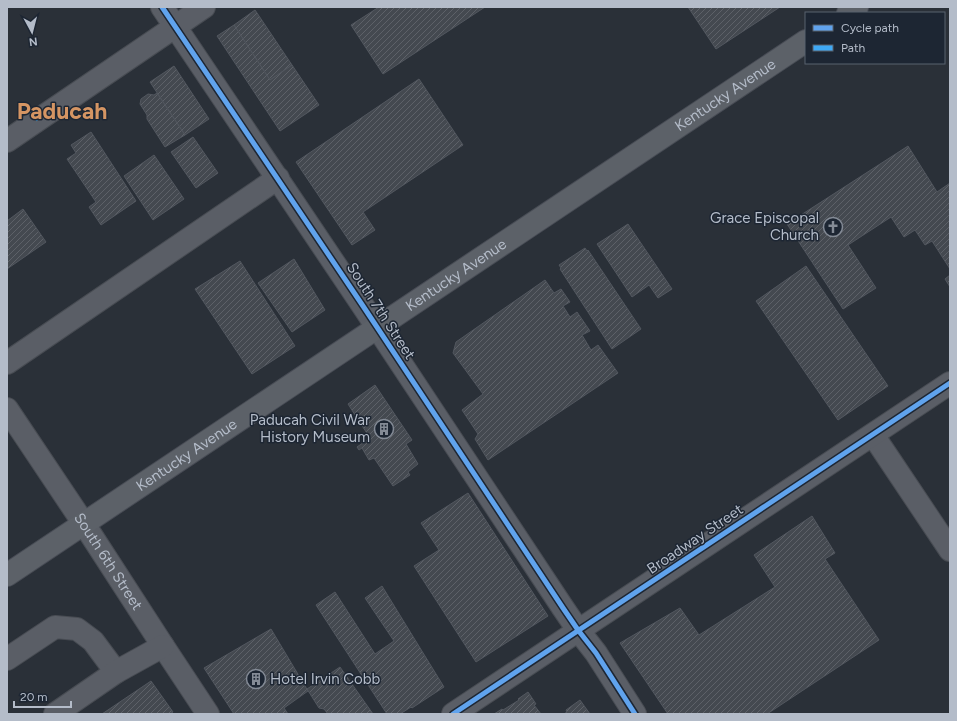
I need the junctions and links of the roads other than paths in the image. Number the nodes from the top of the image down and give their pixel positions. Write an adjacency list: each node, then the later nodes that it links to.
1 (162, 7): 3 (street, South 7th Street)
2 (204, 7): 3 (street)
3 (175, 26): 5 (street); 6 (street, South 7th Street)
4 (805, 42): 7 (main road, Kentucky Avenue)
5 (7, 141)
6 (278, 178): 7 (street, South 7th Street); 8 (street)
7 (378, 328): 12 (main road, Kentucky Avenue); 15 (street, South 7th Street)
8 (7, 364)
9 (950, 383): 11 (street, Broadway Street)
10 (7, 409): 12 (street, South 6th Street)
11 (873, 435): 13 (street); 15 (street, Broadway Street)
12 (84, 524): 14 (main road, Kentucky Avenue); 16 (street, South 6th Street)
13 (950, 550)
14 (7, 575)
15 (578, 630): 21 (street, Broadway Street); 22 (street, South 7th Street)
16 (163, 646): 18 (street); 20 (street, South 6th Street)
17 (7, 659): 18 (street)
18 (116, 672): 19 (street)
19 (55, 714)
20 (208, 714)
21 (453, 714)
22 (635, 714)

